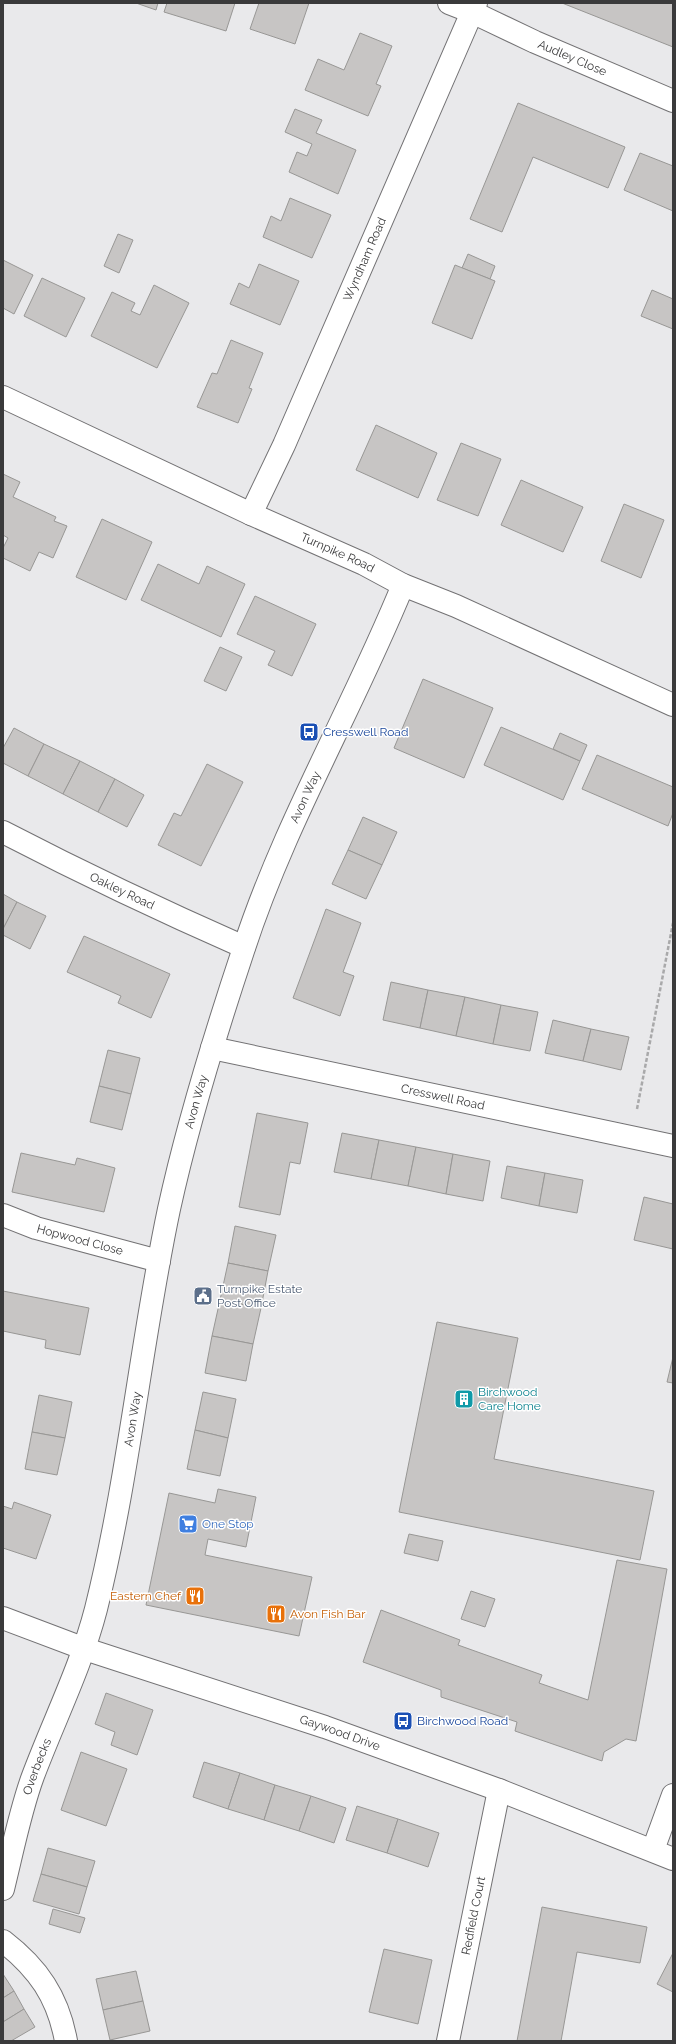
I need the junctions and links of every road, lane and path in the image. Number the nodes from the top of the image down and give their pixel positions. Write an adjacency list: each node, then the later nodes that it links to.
1 (449, 3): 2 (street, Audley Close)
2 (474, 7): 3 (street, Audley Close); 5 (street, Wyndham Road)
3 (673, 101)
4 (3, 397): 5 (street, Turnpike Road)
5 (251, 514): 6 (street, Turnpike Road)
6 (403, 585): 7 (street, Turnpike Road); 10 (street, Avon Way)
7 (673, 705)
8 (3, 832): 10 (street, Oakley Road)
9 (673, 923): 12 (path)
10 (244, 947): 11 (street, Avon Way)
11 (212, 1048): 12 (street, Cresswell Road); 15 (street, Avon Way)
12 (632, 1136): 13 (street, Cresswell Road)
13 (673, 1146)
14 (3, 1215): 15 (street, Hopwood Close)
15 (159, 1261): 17 (street, Avon Way)
16 (3, 1618): 17 (street, Gaywood Drive)
17 (85, 1649): 18 (street, Gaywood Drive); 22 (street, Overbecks)
18 (499, 1790): 20 (street, Gaywood Drive); 25 (street, Redfield Court)
19 (673, 1795): 20 (street)
20 (652, 1850): 21 (street, Gaywood Drive)
21 (673, 1859)
22 (3, 1889)
23 (3, 1941): 24 (street)
24 (66, 2041)
25 (448, 2041)

